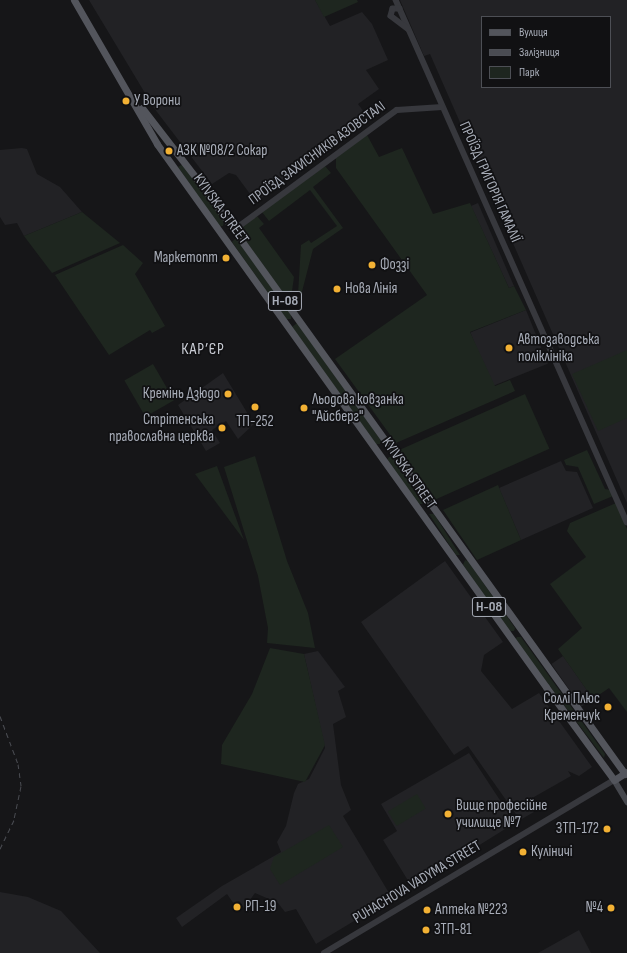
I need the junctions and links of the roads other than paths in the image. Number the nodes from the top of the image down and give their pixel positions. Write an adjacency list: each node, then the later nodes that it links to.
1 (74, 0): 6 (main road, KYIVSKA STREET / Н-08)
2 (396, 1): 3 (street, ПРОЇЗД ГРИГОРІЯ ГАМАЛІЇ); 4 (street)
3 (400, 9): 4 (street); 5 (street, ПРОЇЗД ГРИГОРІЯ ГАМАЛІЇ)
4 (392, 10): 5 (street)
5 (408, 29): 7 (street, ПРОЇЗД ГРИГОРІЯ ГАМАЛІЇ)
6 (133, 97): 8 (main road, KYIVSKA STREET / Н-08); 9 (main road, KYIVSKA STREET / Н-08)
7 (442, 107): 8 (street, ПРОЇЗД ЗАХИСНИКІВ АЗОВСТАЛІ); 16 (street, ПРОЇЗД ГРИГОРІЯ ГАМАЛІЇ)
8 (234, 230): 9 (main road); 10 (main road, KYIVSKA STREET / Н-08)
9 (224, 236): 11 (main road, KYIVSKA STREET / Н-08)
10 (297, 319): 11 (main road); 12 (main road, KYIVSKA STREET / Н-08)
11 (288, 325): 13 (main road, KYIVSKA STREET / Н-08)
12 (392, 450): 13 (main road); 14 (main road, KYIVSKA STREET / Н-08)
13 (382, 456): 15 (main road, KYIVSKA STREET / Н-08)
14 (432, 508): 15 (main road); 17 (main road, KYIVSKA STREET / Н-08)
15 (423, 514): 18 (main road, KYIVSKA STREET / Н-08)
16 (627, 522)
17 (468, 555): 18 (main road); 19 (main road, KYIVSKA STREET / Н-08)
18 (458, 562): 20 (main road, KYIVSKA STREET / Н-08)
19 (521, 631): 20 (main road); 21 (main road, KYIVSKA STREET / Н-08)
20 (511, 638): 22 (main road, KYIVSKA STREET / Н-08)
21 (626, 775): 22 (main road, PUHACHOVA VADYMA STREET / Н-08)
22 (614, 780): 23 (main road, KYIVSKA STREET); 24 (street, PUHACHOVA VADYMA STREET)
23 (627, 802)
24 (324, 953)

